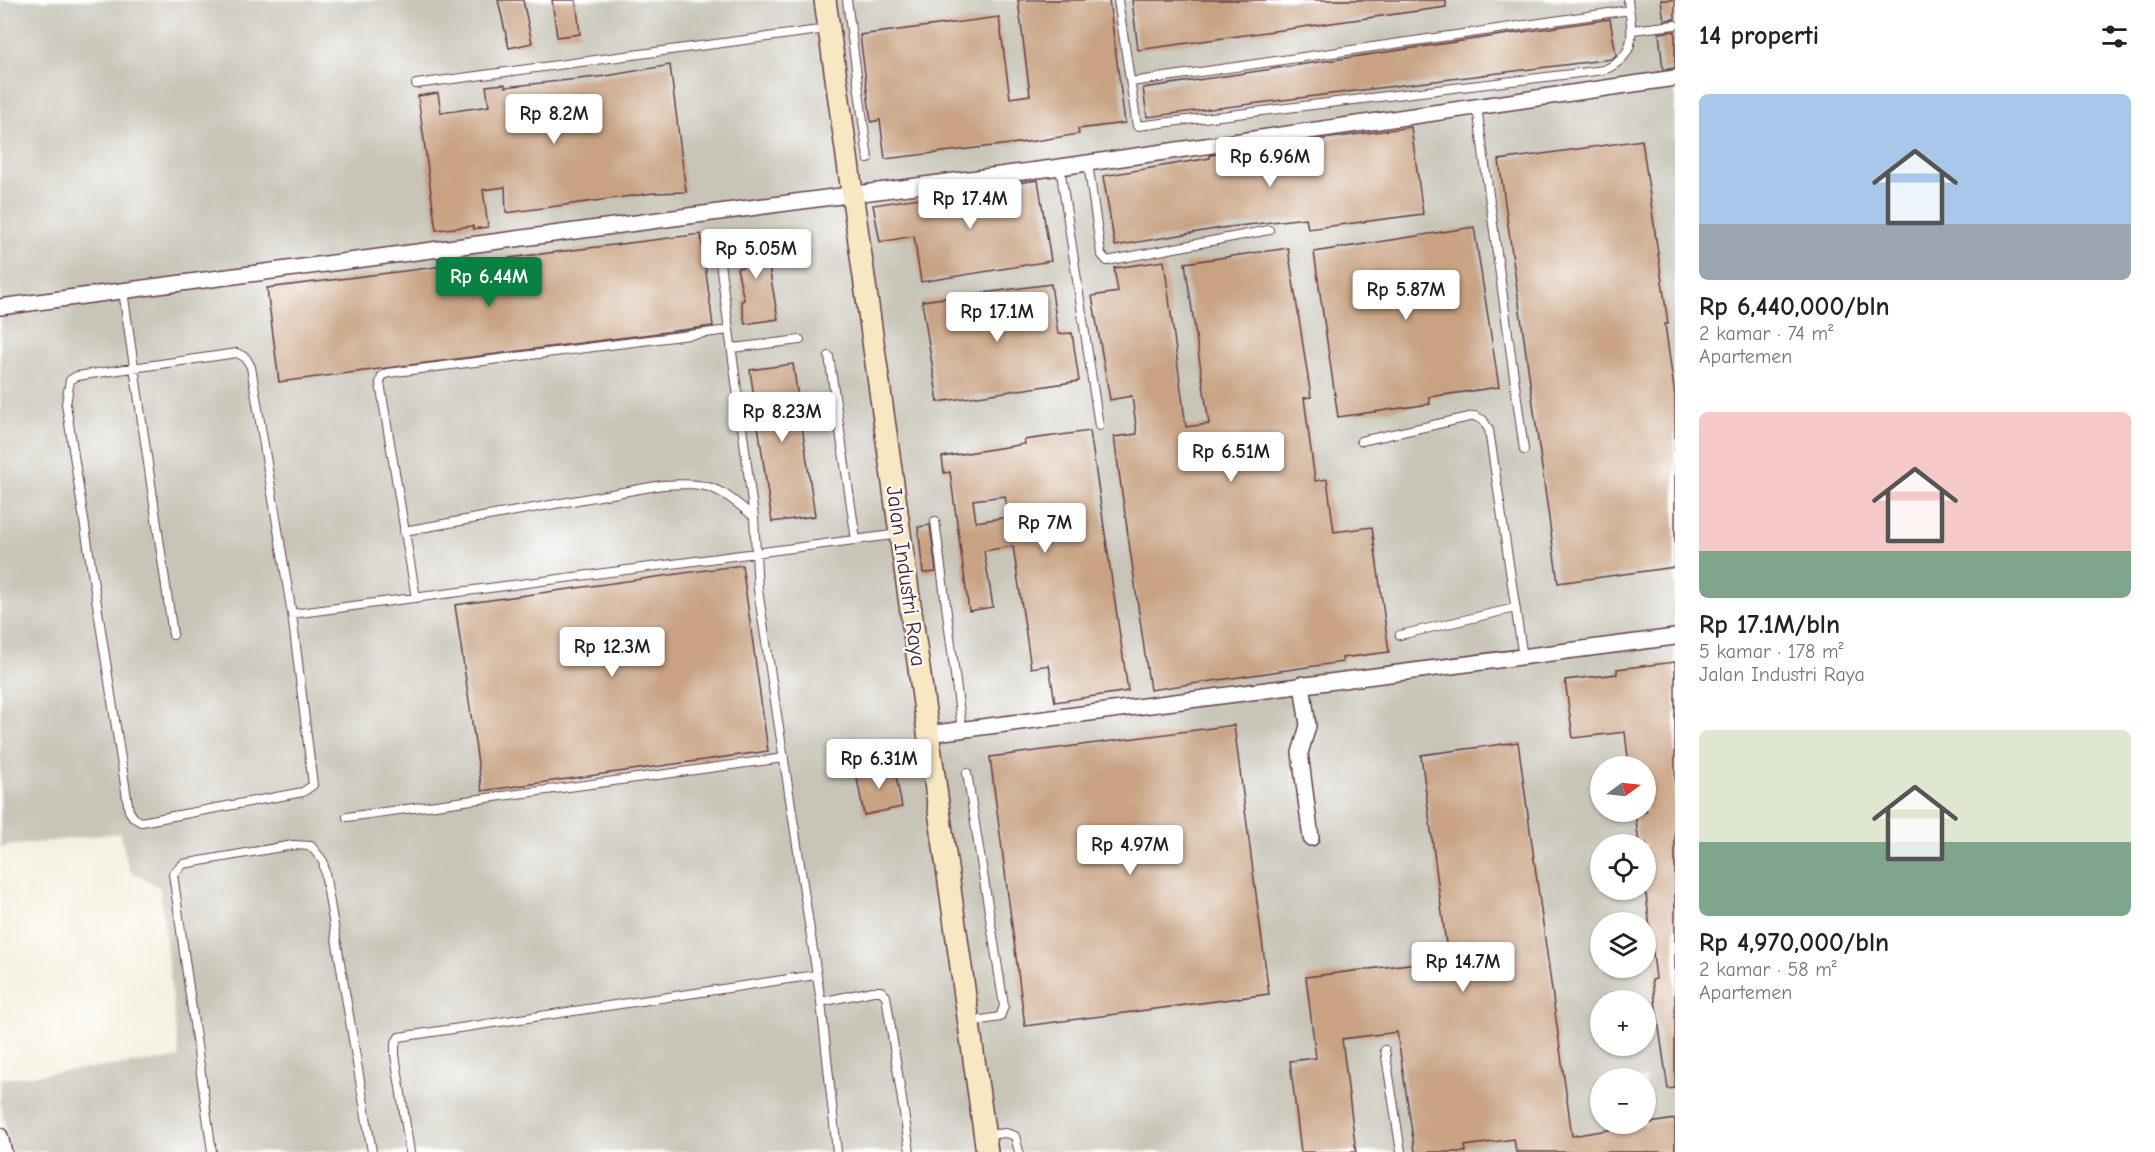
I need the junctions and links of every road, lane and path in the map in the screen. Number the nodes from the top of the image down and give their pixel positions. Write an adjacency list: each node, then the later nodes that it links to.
1 (825, 0): 7 (street, Jalan Industri Raya)
2 (847, 0): 13 (lane)
3 (1118, 0): 10 (lane)
4 (1628, 0): 5 (lane)
5 (1629, 10): 8 (lane); 10 (lane)
6 (1675, 25): 8 (lane)
7 (829, 29): 11 (lane); 16 (street, Jalan Industri Raya)
8 (1632, 30): 10 (lane)
9 (1675, 78): 12 (street)
10 (1131, 82)
11 (416, 84)
12 (1477, 107): 14 (street); 28 (lane)
13 (868, 159)
14 (1088, 163): 15 (street); 17 (lane)
15 (1060, 167): 16 (street); 26 (lane)
16 (851, 193): 19 (street); 32 (street, Jalan Industri Raya)
17 (1269, 230)
18 (717, 240): 21 (lane)
19 (123, 291): 20 (street); 25 (lane)
20 (0, 307)
21 (729, 330): 23 (lane); 31 (lane)
22 (800, 340): 23 (lane)
23 (732, 348): 29 (lane)
24 (829, 356): 33 (lane)
25 (134, 367): 37 (lane); 37 (lane); 38 (lane)
26 (1100, 426)
27 (1361, 441): 36 (lane)
28 (1524, 450)
29 (754, 517): 31 (lane); 34 (lane)
30 (935, 521): 43 (lane)
31 (404, 531): 35 (lane)
32 (900, 534): 33 (lane); 44 (street, Jalan Industri Raya)
33 (856, 540): 34 (lane)
34 (757, 553): 35 (lane); 45 (lane)
35 (416, 598): 37 (lane)
36 (1515, 608): 39 (lane); 41 (lane)
37 (292, 614)
38 (173, 635)
39 (1401, 635)
40 (1675, 637): 41 (street)
41 (1523, 658): 42 (street)
42 (1302, 684): 43 (street); 48 (street)
43 (962, 729): 44 (street)
44 (928, 734): 51 (street, Jalan Industri Raya)
45 (784, 758): 47 (lane); 49 (lane)
46 (967, 773): 51 (lane)
47 (347, 818)
48 (1311, 838)
49 (816, 975): 50 (lane); 58 (lane)
50 (821, 1002): 59 (lane); 60 (lane)
51 (968, 1022): 54 (street, Jalan Industri Raya)
52 (1385, 1050): 62 (lane)
53 (0, 1136): 55 (street)
54 (986, 1143): 61 (lane)
55 (4, 1152)
56 (212, 1152): 57 (lane)
57 (372, 1152)
58 (410, 1152)
59 (837, 1152)
60 (909, 1152)
61 (1018, 1152)
62 (1401, 1152)

